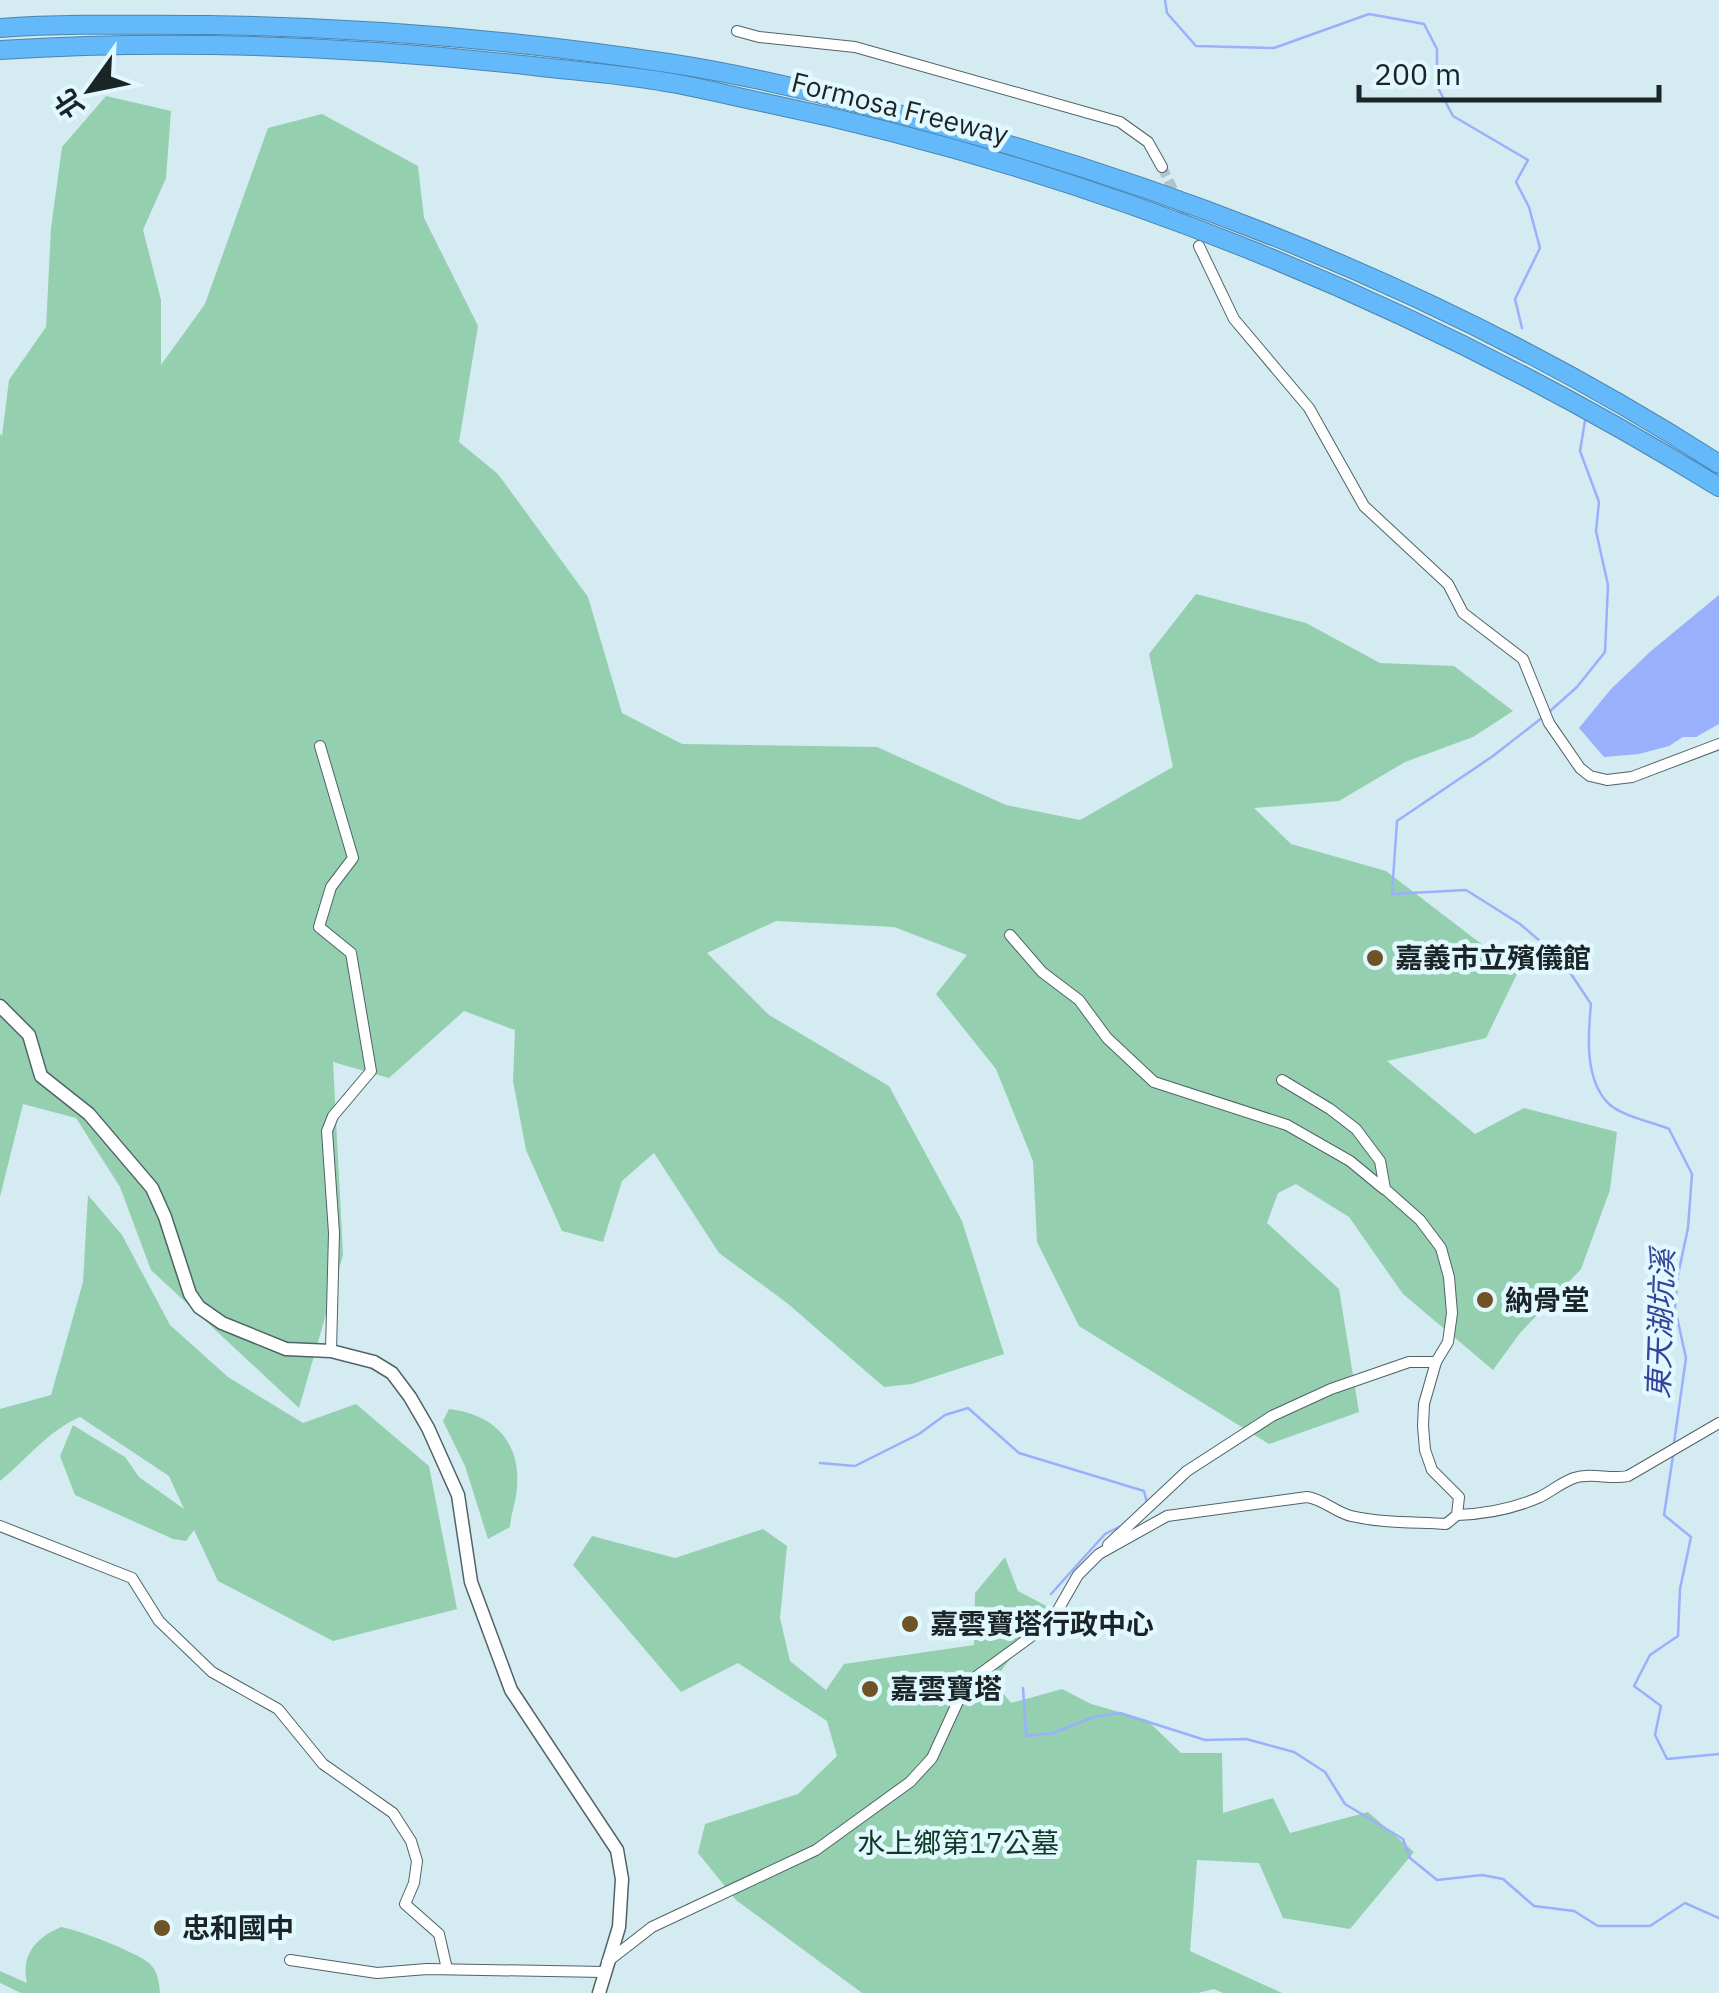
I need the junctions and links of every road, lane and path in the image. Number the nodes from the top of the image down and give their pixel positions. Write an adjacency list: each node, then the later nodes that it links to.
1 (0, 28): 6 (highway, Formosa Freeway)
2 (736, 31): 4 (street)
3 (0, 50): 7 (highway, Formosa Freeway)
4 (1162, 167)
5 (1200, 246): 8 (street)
6 (1719, 464)
7 (1719, 487)
8 (1719, 744)
9 (320, 746): 14 (street)
10 (1010, 935): 13 (street)
11 (0, 1006): 14 (street)
12 (1282, 1080): 13 (street)
13 (1385, 1189): 15 (street)
14 (331, 1351): 21 (street)
15 (1436, 1362): 17 (street); 19 (street)
16 (1719, 1423): 17 (street)
17 (1457, 1515): 19 (street)
18 (0, 1526): 22 (street)
19 (1099, 1554): 21 (street)
20 (290, 1960): 22 (street)
21 (605, 1968): 22 (street); 23 (street)
22 (448, 1969)
23 (600, 1993)

